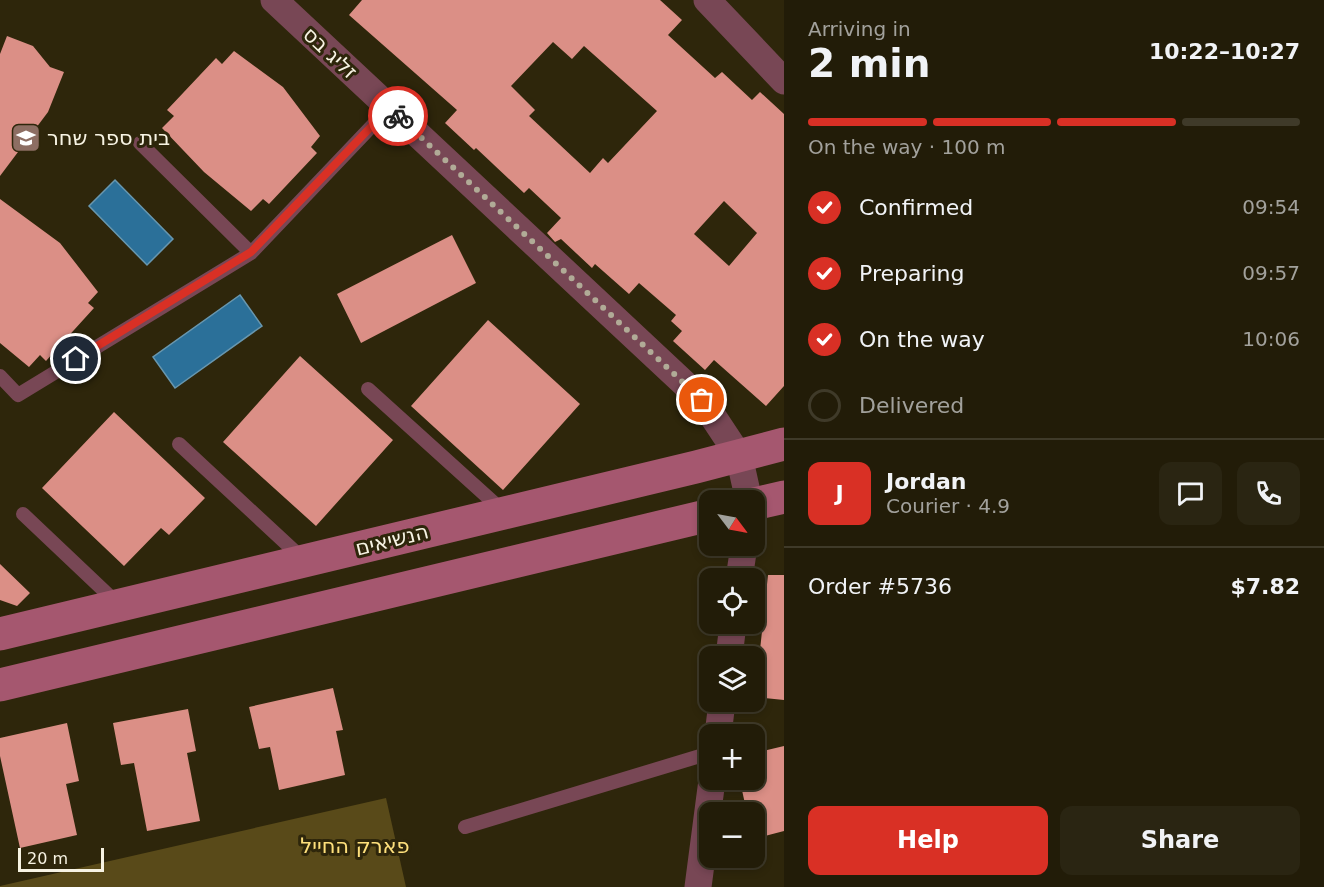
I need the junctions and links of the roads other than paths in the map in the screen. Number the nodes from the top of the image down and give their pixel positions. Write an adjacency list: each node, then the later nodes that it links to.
1 (274, 0): 4 (street, זליג בס)
2 (707, 0): 3 (street)
3 (784, 81)
4 (389, 108): 6 (lane); 9 (street, זליג בס)
5 (140, 143): 6 (lane)
6 (251, 252): 7 (lane)
7 (0, 376)
8 (368, 389): 17 (lane)
9 (702, 400): 12 (street, זליג בס); 13 (street)
10 (179, 444): 20 (lane)
11 (784, 444): 12 (main road, הנשיאים)
12 (739, 456): 13 (main road, הנשיאים); 14 (street, זליג בס)
13 (696, 467): 17 (main road, הנשיאים)
14 (747, 490)
15 (784, 497): 16 (main road)
16 (765, 501)
17 (505, 513): 20 (main road, הנשיאים)
18 (22, 514): 21 (lane)
19 (699, 518): 23 (main road)
20 (305, 561): 21 (main road, הנשיאים)
21 (120, 606): 22 (main road, הנשיאים)
22 (0, 634)
23 (0, 686)
24 (699, 756): 26 (lane)
25 (711, 790): 27 (street)
26 (465, 827)
27 (698, 887)

